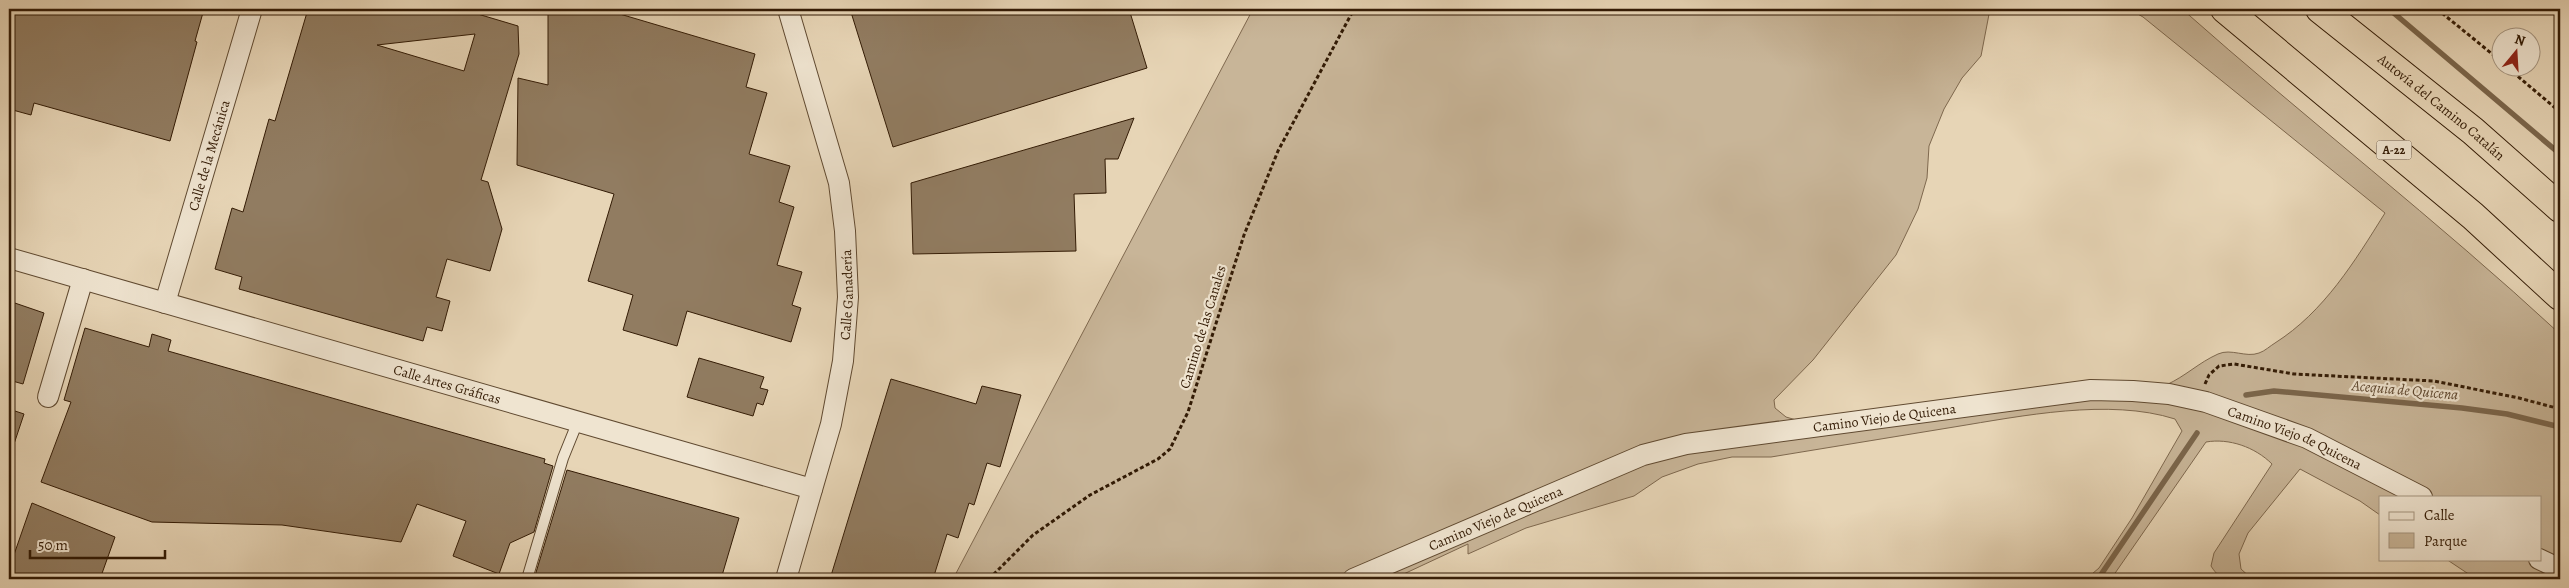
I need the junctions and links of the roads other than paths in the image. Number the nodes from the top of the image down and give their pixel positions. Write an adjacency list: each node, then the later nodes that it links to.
1 (252, 9): 9 (street, Calle de la Mecánica)
2 (788, 9): 12 (street, Calle Ganadería)
3 (2225, 9): 8 (highway, A-22)
4 (2320, 9): 5 (highway, Autovía del Camino Catalán)
5 (2560, 208)
6 (9, 258): 7 (street, Calle Artes Gráficas)
7 (83, 279): 9 (street, Calle Artes Gráficas); 10 (street)
8 (2560, 296)
9 (165, 303): 11 (street, Calle Artes Gráficas)
10 (48, 397)
11 (578, 421): 12 (street, Calle Artes Gráficas); 16 (lane)
12 (812, 489): 17 (street, Calle Ganadería)
13 (2420, 496): 18 (street, Camino Viejo de Quicena)
14 (2541, 560): 15 (street)
15 (2560, 569)
16 (527, 579)
17 (786, 579)
18 (1353, 579)

